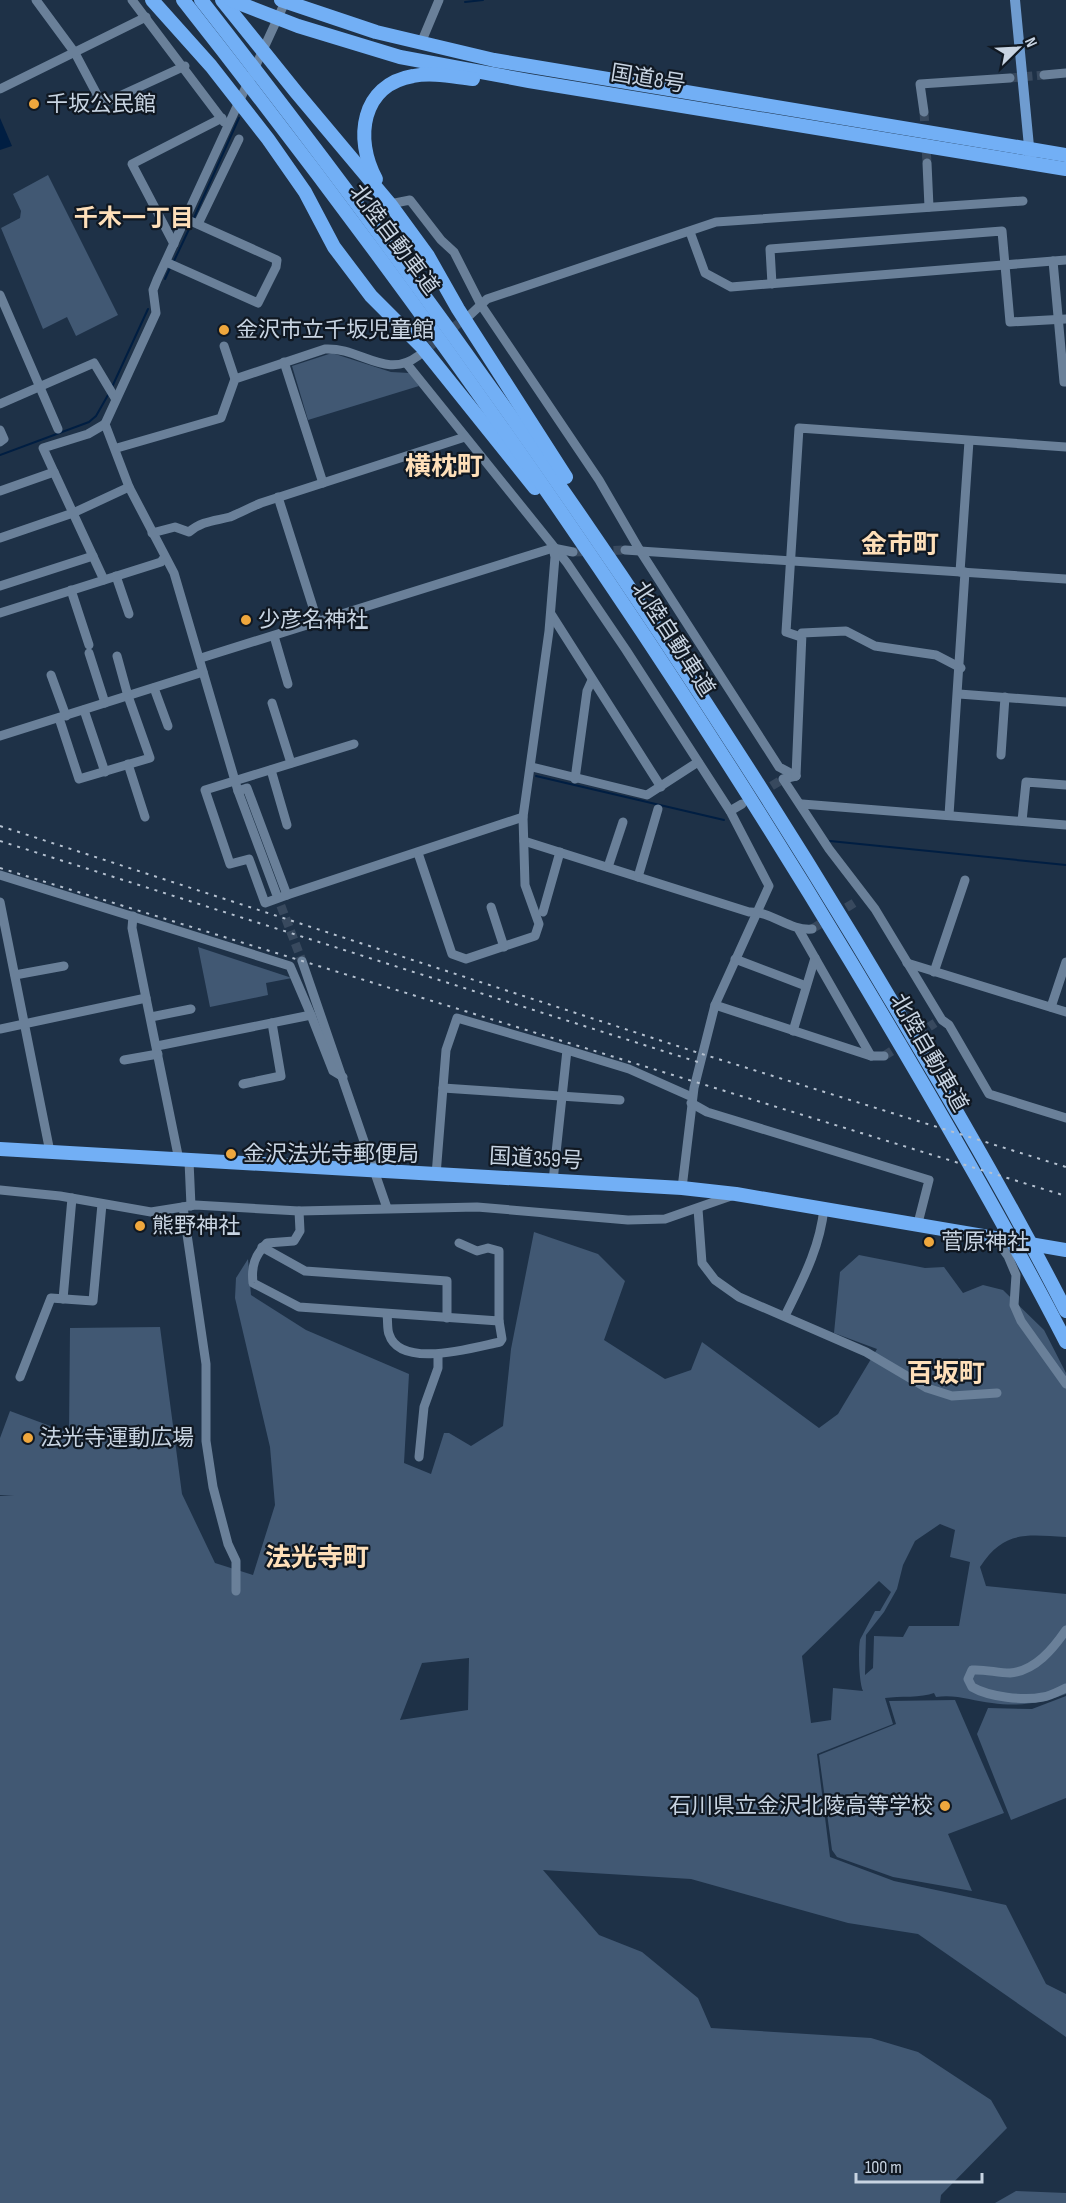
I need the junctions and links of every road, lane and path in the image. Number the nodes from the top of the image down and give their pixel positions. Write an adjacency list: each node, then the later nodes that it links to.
1 (36, 0): 14 (street)
2 (132, 0): 11 (street)
3 (183, 0): 81 (highway, 北陸自動車道)
4 (201, 0): 91 (highway, 北陸自動車道)
5 (222, 0): 29 (highway)
6 (231, 0): 12 (highway, 国道8号)
7 (438, 0): 13 (street)
8 (1015, 0): 25 (main road)
9 (153, 1): 81 (highway)
10 (284, 1): 12 (street); 13 (highway, 国道8号)
11 (146, 17): 14 (street); 15 (street)
12 (278, 19): 19 (highway, 国道8号); 22 (street)
13 (420, 43): 25 (highway, 国道8号)
14 (75, 53): 15 (street); 20 (street)
15 (184, 66): 22 (street)
16 (1066, 74): 17 (street)
17 (1044, 75)
18 (1010, 78): 21 (street)
19 (529, 81): 25 (highway, 国道8号); 29 (highway)
20 (1, 86)
21 (924, 112)
22 (225, 123): 31 (street); 33 (street)
23 (239, 139): 31 (street)
24 (1066, 155): 25 (highway, 国道8号)
25 (1030, 156): 27 (highway, 国道8号)
26 (927, 163): 30 (street)
27 (1066, 169)
28 (1023, 201): 30 (street)
29 (390, 204): 40 (street); 91 (highway)
30 (929, 207): 32 (street)
31 (192, 221): 33 (street); 36 (street)
32 (690, 232): 38 (street); 40 (street)
33 (174, 244): 36 (street)
34 (1066, 260): 35 (street)
35 (1053, 261): 37 (street); 42 (street)
36 (170, 264): 50 (street)
37 (1005, 264): 38 (street); 38 (street); 42 (street)
38 (772, 284)
39 (0, 295): 49 (street)
40 (481, 305): 41 (street); 69 (street)
41 (470, 315)
42 (1062, 319): 48 (street)
43 (224, 346): 47 (street)
44 (418, 356): 46 (street)
45 (284, 362): 46 (street); 47 (street); 61 (street)
46 (407, 364): 55 (street)
47 (235, 379): 59 (street)
48 (1066, 382)
49 (40, 386): 50 (street); 51 (street); 53 (street)
50 (112, 393): 52 (street)
51 (0, 404)
52 (105, 424): 59 (street); 60 (street)
53 (58, 429)
54 (0, 430): 57 (street)
55 (465, 437): 61 (street); 68 (street)
56 (969, 441): 58 (street); 74 (street); 75 (street)
57 (0, 442)
58 (1066, 447)
59 (117, 448): 62 (street)
60 (54, 472): 63 (street); 65 (street)
61 (323, 483): 64 (street)
62 (129, 487): 65 (street); 66 (street)
63 (0, 491)
64 (278, 497): 66 (street); 85 (street)
65 (73, 513): 67 (street); 72 (street)
66 (152, 533): 73 (street)
67 (0, 538)
68 (553, 548): 71 (street); 82 (street); 85 (street); 109 (street)
69 (639, 549): 70 (street); 74 (street); 115 (street)
70 (625, 550)
71 (573, 552)
72 (93, 556): 78 (street); 79 (street)
73 (164, 558): 76 (street); 89 (street)
74 (790, 560): 75 (street); 87 (street)
75 (963, 572): 77 (street); 90 (street)
76 (116, 576): 78 (street); 84 (street)
77 (1066, 579)
78 (104, 580): 80 (street)
79 (0, 586)
80 (71, 590): 83 (street); 101 (street)
81 (616, 591): 205 (highway, 北陸自動車道)
82 (550, 612): 94 (street); 112 (street)
83 (0, 613)
84 (129, 614)
85 (318, 622): 86 (street)
86 (274, 636): 89 (street); 95 (street)
87 (801, 637): 90 (street); 115 (street)
88 (117, 656): 98 (street)
89 (201, 658): 92 (street)
90 (961, 668): 97 (street)
91 (685, 670): 205 (highway, 北陸自動車道)
92 (203, 672): 96 (street); 118 (street)
93 (51, 675): 104 (street)
94 (592, 680): 116 (street); 119 (street)
95 (288, 684)
96 (154, 688): 98 (street); 105 (street)
97 (959, 694): 99 (street); 124 (street)
98 (128, 696): 101 (street); 111 (street)
99 (1005, 697): 100 (street); 108 (street)
100 (1066, 702)
101 (105, 703): 103 (street)
102 (272, 703): 110 (street)
103 (84, 710): 104 (street); 114 (street)
104 (63, 717): 106 (street); 114 (street)
105 (168, 726)
106 (0, 736)
107 (354, 744): 110 (street)
108 (1001, 755)
109 (698, 762): 119 (street); 123 (street)
110 (291, 763): 113 (street)
111 (128, 764): 114 (street); 125 (street)
112 (532, 767): 116 (street); 126 (street)
113 (271, 770): 118 (street); 129 (street)
114 (105, 771)
115 (796, 776): 121 (street)
116 (575, 778): 119 (street)
117 (1066, 785): 127 (street)
118 (236, 786): 138 (street); 138 (street)
119 (662, 787)
120 (742, 804): 123 (street)
121 (802, 804): 124 (street); 139 (street)
122 (658, 809): 136 (street)
123 (730, 811): 144 (street)
124 (949, 815): 127 (street)
125 (145, 817)
126 (523, 817): 131 (street); 133 (street)
127 (1022, 821): 130 (street)
128 (623, 822): 134 (street)
129 (287, 825)
130 (1066, 825)
131 (524, 841): 132 (street); 148 (street)
132 (560, 852): 134 (street); 143 (street)
133 (418, 853): 138 (street); 148 (street)
134 (608, 867): 136 (street)
135 (0, 875): 145 (street)
136 (638, 877): 144 (street)
137 (965, 880): 157 (street)
138 (281, 894)
139 (864, 898): 140 (street); 155 (street)
140 (854, 903)
141 (0, 905): 149 (street)
142 (491, 907): 148 (street)
143 (543, 912)
144 (757, 912): 147 (street); 152 (street)
145 (133, 916): 160 (street); 165 (street)
146 (812, 929): 147 (street)
147 (799, 930): 151 (street)
148 (504, 947)
149 (11, 950): 150 (street); 158 (street)
150 (0, 951)
151 (815, 958): 159 (street); 173 (street)
152 (735, 960): 159 (street); 161 (street)
153 (302, 961): 176 (street)
154 (1066, 962): 162 (street)
155 (907, 963): 157 (street); 182 (street)
156 (64, 966): 158 (street)
157 (934, 972): 162 (street)
158 (15, 975): 168 (street)
159 (806, 986): 170 (street)
160 (146, 998): 166 (street); 168 (street)
161 (716, 1005): 170 (street); 181 (street)
162 (1051, 1007): 164 (street)
163 (191, 1009): 166 (street)
164 (1066, 1012)
165 (311, 1015): 167 (street); 176 (street)
166 (151, 1017): 171 (street)
167 (272, 1023): 171 (street); 177 (street)
168 (24, 1024): 169 (street); 184 (street)
169 (0, 1029)
170 (793, 1031): 173 (street)
171 (158, 1050): 175 (street); 185 (street)
172 (567, 1050): 178 (street); 179 (street); 181 (street)
173 (871, 1056): 174 (street)
174 (884, 1056)
175 (124, 1060)
176 (343, 1077): 186 (street)
177 (243, 1084)
178 (443, 1088): 179 (street); 187 (street)
179 (563, 1096): 180 (street); 188 (street)
180 (620, 1100)
181 (692, 1100): 189 (street); 199 (street)
182 (1066, 1118)
183 (0, 1149): 184 (highway, 国道359号)
184 (50, 1152): 185 (highway, 国道359号)
185 (184, 1161): 186 (highway, 国道359号); 194 (street)
186 (376, 1171): 187 (highway, 国道359号); 195 (street)
187 (436, 1175): 188 (highway, 国道359号)
188 (553, 1181): 189 (highway, 国道359号)
189 (681, 1188): 191 (highway, 国道359号)
190 (0, 1190): 192 (street)
191 (736, 1194): 196 (highway, 国道359号); 197 (street)
192 (72, 1198): 193 (street); 204 (street)
193 (102, 1204): 194 (street); 204 (street)
194 (187, 1207): 198 (street); 216 (street)
195 (387, 1208): 197 (street); 198 (street)
196 (824, 1208): 199 (highway, 国道359号); 207 (street)
197 (698, 1209): 207 (street)
198 (299, 1211): 202 (street)
199 (918, 1223): 200 (highway, 国道359号)
200 (995, 1238): 203 (highway, 国道359号); 213 (street)
201 (459, 1243): 209 (street)
202 (262, 1247): 206 (street); 208 (street)
203 (1066, 1250)
204 (63, 1299): 212 (street)
205 (1058, 1305): 210 (highway, 北陸自動車道)
206 (387, 1315): 208 (street); 211 (street)
207 (785, 1316): 214 (street)
208 (447, 1318): 209 (street)
209 (499, 1321): 211 (street)
210 (1066, 1342)
211 (438, 1354): 215 (street)
212 (20, 1377)
213 (1066, 1384)
214 (997, 1393)
215 (419, 1457)
216 (236, 1591)
217 (1066, 1630): 218 (street)
218 (1066, 1688)

